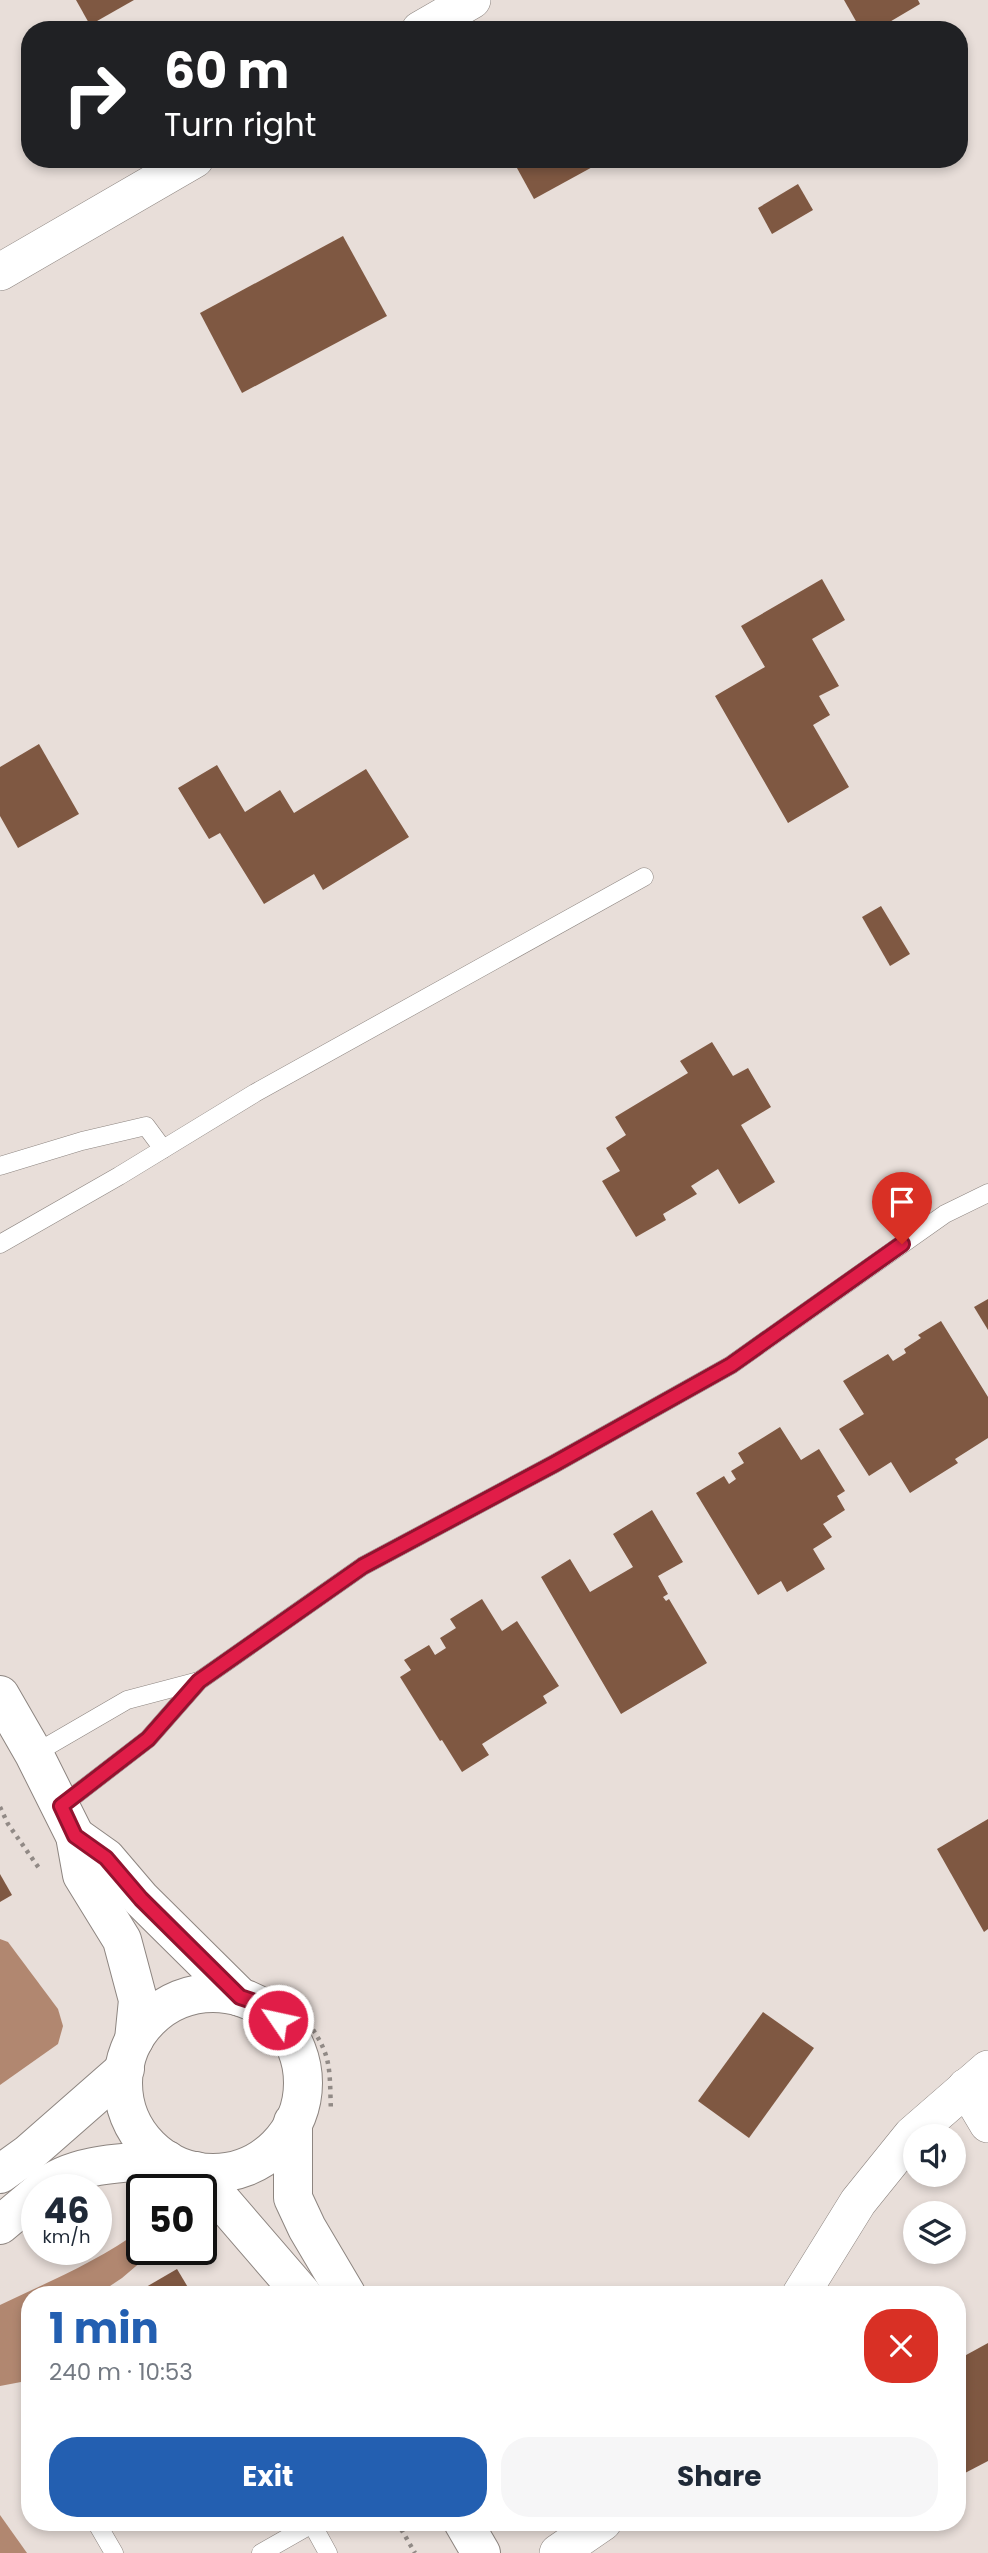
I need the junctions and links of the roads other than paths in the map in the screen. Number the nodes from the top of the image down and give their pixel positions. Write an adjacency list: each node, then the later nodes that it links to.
1 (472, 0): 2 (street)
2 (436, 21)
3 (179, 168): 4 (street)
4 (0, 272)
5 (644, 877): 6 (lane)
6 (163, 1149): 7 (lane); 9 (lane)
7 (0, 1166)
8 (988, 1193): 10 (lane)
9 (0, 1244)
10 (199, 1681): 12 (lane); 13 (lane)
11 (2, 1704): 12 (main road)
12 (34, 1754): 13 (main road)
13 (68, 1821): 14 (main road); 15 (main road)
14 (257, 1994): 15 (main road); 17 (main road)
15 (130, 2054): 19 (main road); 20 (main road)
16 (977, 2078): 18 (street); 26 (street)
17 (293, 2122): 19 (main road); 25 (main road)
18 (988, 2124)
19 (181, 2165): 21 (main road); 24 (main road)
20 (0, 2174)
21 (70, 2174)
22 (21, 2207): 23 (main road)
23 (0, 2225)
24 (294, 2286)
25 (341, 2286)
26 (806, 2286)
27 (101, 2531): 32 (lane)
28 (300, 2531): 33 (lane)
29 (318, 2531): 34 (lane)
30 (468, 2531): 35 (main road)
31 (590, 2531): 36 (street)
32 (114, 2553)
33 (261, 2553)
34 (328, 2553)
35 (481, 2553)
36 (558, 2553)

